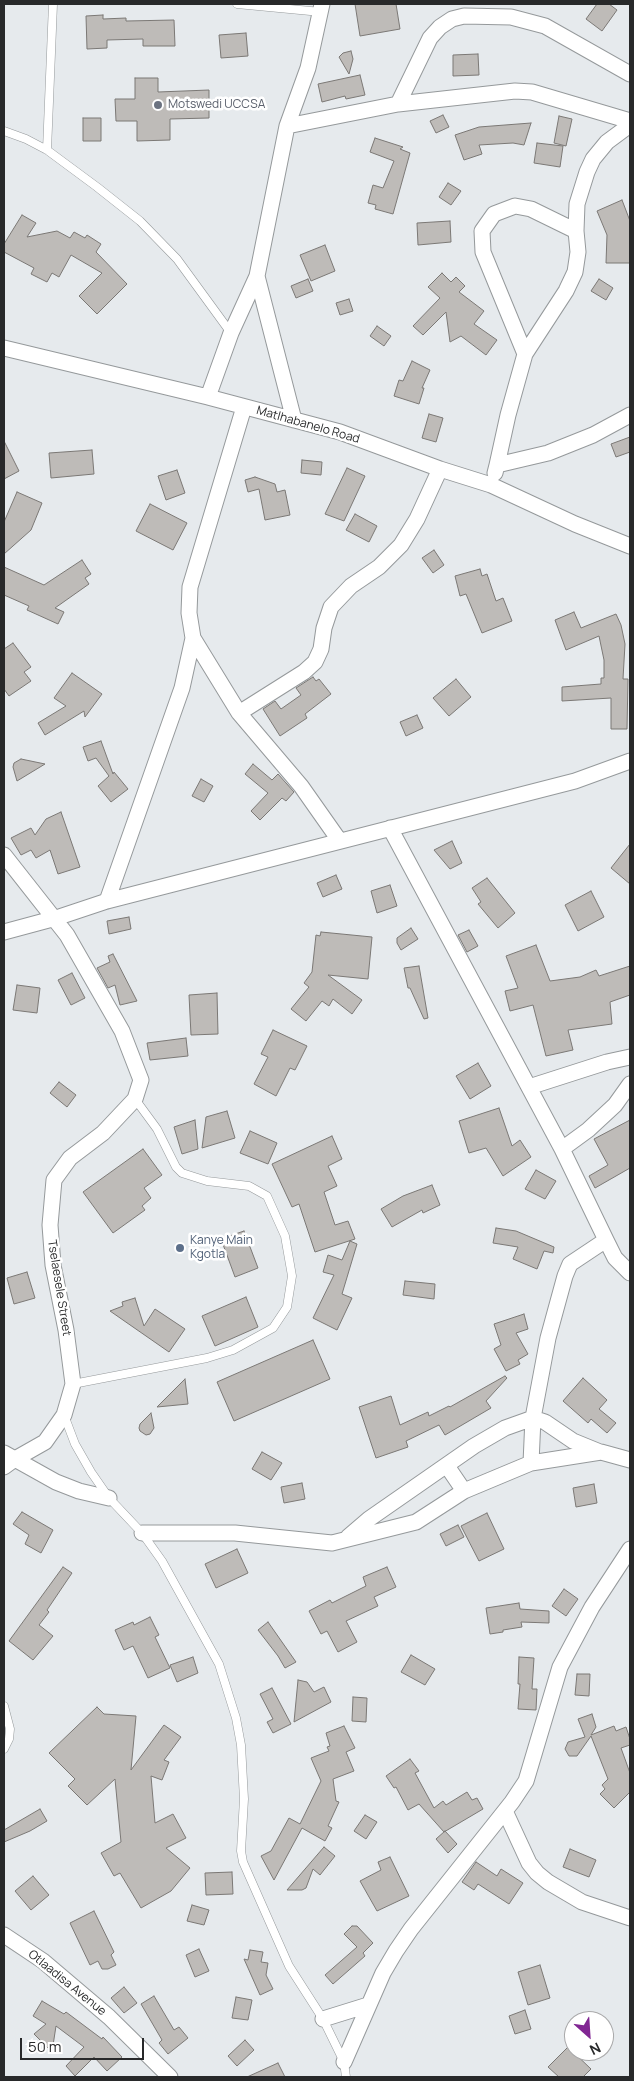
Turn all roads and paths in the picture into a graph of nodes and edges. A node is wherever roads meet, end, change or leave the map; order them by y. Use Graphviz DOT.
graph roads {
  1 [pos="53,4"];
  2 [pos="238,4"];
  3 [pos="322,8"];
  4 [pos="630,74"];
  5 [pos="398,104"];
  6 [pos="630,121"];
  7 [pos="630,125"];
  8 [pos="287,126"];
  9 [pos="4,131"];
  10 [pos="47,150"];
  11 [pos="576,231"];
  12 [pos="257,276"];
  13 [pos="231,333"];
  14 [pos="4,348"];
  15 [pos="525,354"];
  16 [pos="208,397"];
  17 [pos="244,407"];
  18 [pos="630,415"];
  19 [pos="294,420"];
  20 [pos="497,465"];
  21 [pos="440,470"];
  22 [pos="491,485"];
  23 [pos="630,546"];
  24 [pos="193,638"];
  25 [pos="239,713"];
  26 [pos="630,762"];
  27 [pos="390,828"];
  28 [pos="339,840"];
  29 [pos="4,854"];
  30 [pos="107,900"];
  31 [pos="56,918"];
  32 [pos="4,932"];
  33 [pos="630,1057"];
  34 [pos="630,1084"];
  35 [pos="529,1087"];
  36 [pos="135,1099"];
  37 [pos="562,1149"];
  38 [pos="606,1240"];
  39 [pos="630,1274"];
  40 [pos="73,1384"];
  41 [pos="64,1415"];
  42 [pos="533,1418"];
  43 [pos="601,1452"];
  44 [pos="8,1460"];
  45 [pos="630,1460"];
  46 [pos="531,1463"];
  47 [pos="447,1466"];
  48 [pos="464,1491"];
  49 [pos="109,1498"];
  50 [pos="142,1534"];
  51 [pos="344,1540"];
  52 [pos="630,1549"];
  53 [pos="4,1706"];
  54 [pos="4,1749"];
  55 [pos="505,1812"];
  56 [pos="630,1918"];
  57 [pos="4,1935"];
  58 [pos="368,2005"];
  59 [pos="323,2019"];
  60 [pos="345,2070"];
  61 [pos="170,2077"];
  1 -- 10 [label="lane"];
  2 -- 3 [label="lane"];
  3 -- 8 [label="street"];
  4 -- 5 [label="street"];
  5 -- 6 [label="street"];
  5 -- 8 [label="street"];
  7 -- 11 [label="street"];
  8 -- 12 [label="street"];
  9 -- 10 [label="lane"];
  10 -- 13 [label="lane"];
  11 -- 15 [label="street"];
  11 -- 15 [label="street"];
  12 -- 13 [label="street"];
  12 -- 19 [label="street"];
  13 -- 16 [label="street"];
  14 -- 16 [label="street, Matlhabanelo Road"];
  15 -- 20 [label="street"];
  16 -- 17 [label="street, Matlhabanelo Road"];
  17 -- 19 [label="street, Matlhabanelo Road"];
  17 -- 24 [label="street"];
  18 -- 20 [label="street"];
  19 -- 21 [label="street, Matlhabanelo Road"];
  20 -- 22 [label="street"];
  21 -- 22 [label="street, Matlhabanelo Road"];
  21 -- 25 [label="street"];
  22 -- 23 [label="street, Matlhabanelo Road"];
  24 -- 25 [label="street"];
  24 -- 30 [label="street"];
  25 -- 28 [label="street"];
  26 -- 27 [label="street"];
  27 -- 28 [label="street"];
  27 -- 35 [label="street"];
  28 -- 30 [label="street"];
  29 -- 31 [label="street"];
  30 -- 31 [label="street"];
  31 -- 32 [label="street"];
  31 -- 36 [label="street"];
  33 -- 35 [label="street"];
  34 -- 37 [label="street"];
  35 -- 37 [label="street"];
  36 -- 40 [label="street, Tselaesele Street"];
  36 -- 40 [label="lane"];
  37 -- 38 [label="street"];
  38 -- 39 [label="street"];
  38 -- 42 [label="street"];
  40 -- 41 [label="street, Tselaesele Street"];
  41 -- 44 [label="street, Tselaesele Street"];
  41 -- 49 [label="lane"];
  42 -- 43 [label="street"];
  42 -- 46 [label="street"];
  42 -- 47 [label="street"];
  43 -- 45 [label="street"];
  43 -- 46 [label="street"];
  44 -- 49 [label="street"];
  46 -- 48 [label="street"];
  47 -- 48 [label="street"];
  47 -- 51 [label="street"];
  48 -- 51 [label="street"];
  49 -- 50 [label="lane"];
  50 -- 51 [label="street"];
  50 -- 59 [label="lane"];
  52 -- 55 [label="street"];
  53 -- 54 [label="lane"];
  55 -- 56 [label="street"];
  55 -- 58 [label="street"];
  57 -- 61 [label="street, Otlaadisa Avenue"];
  58 -- 59 [label="street"];
  58 -- 60 [label="street"];
  59 -- 60 [label="lane"];
}
